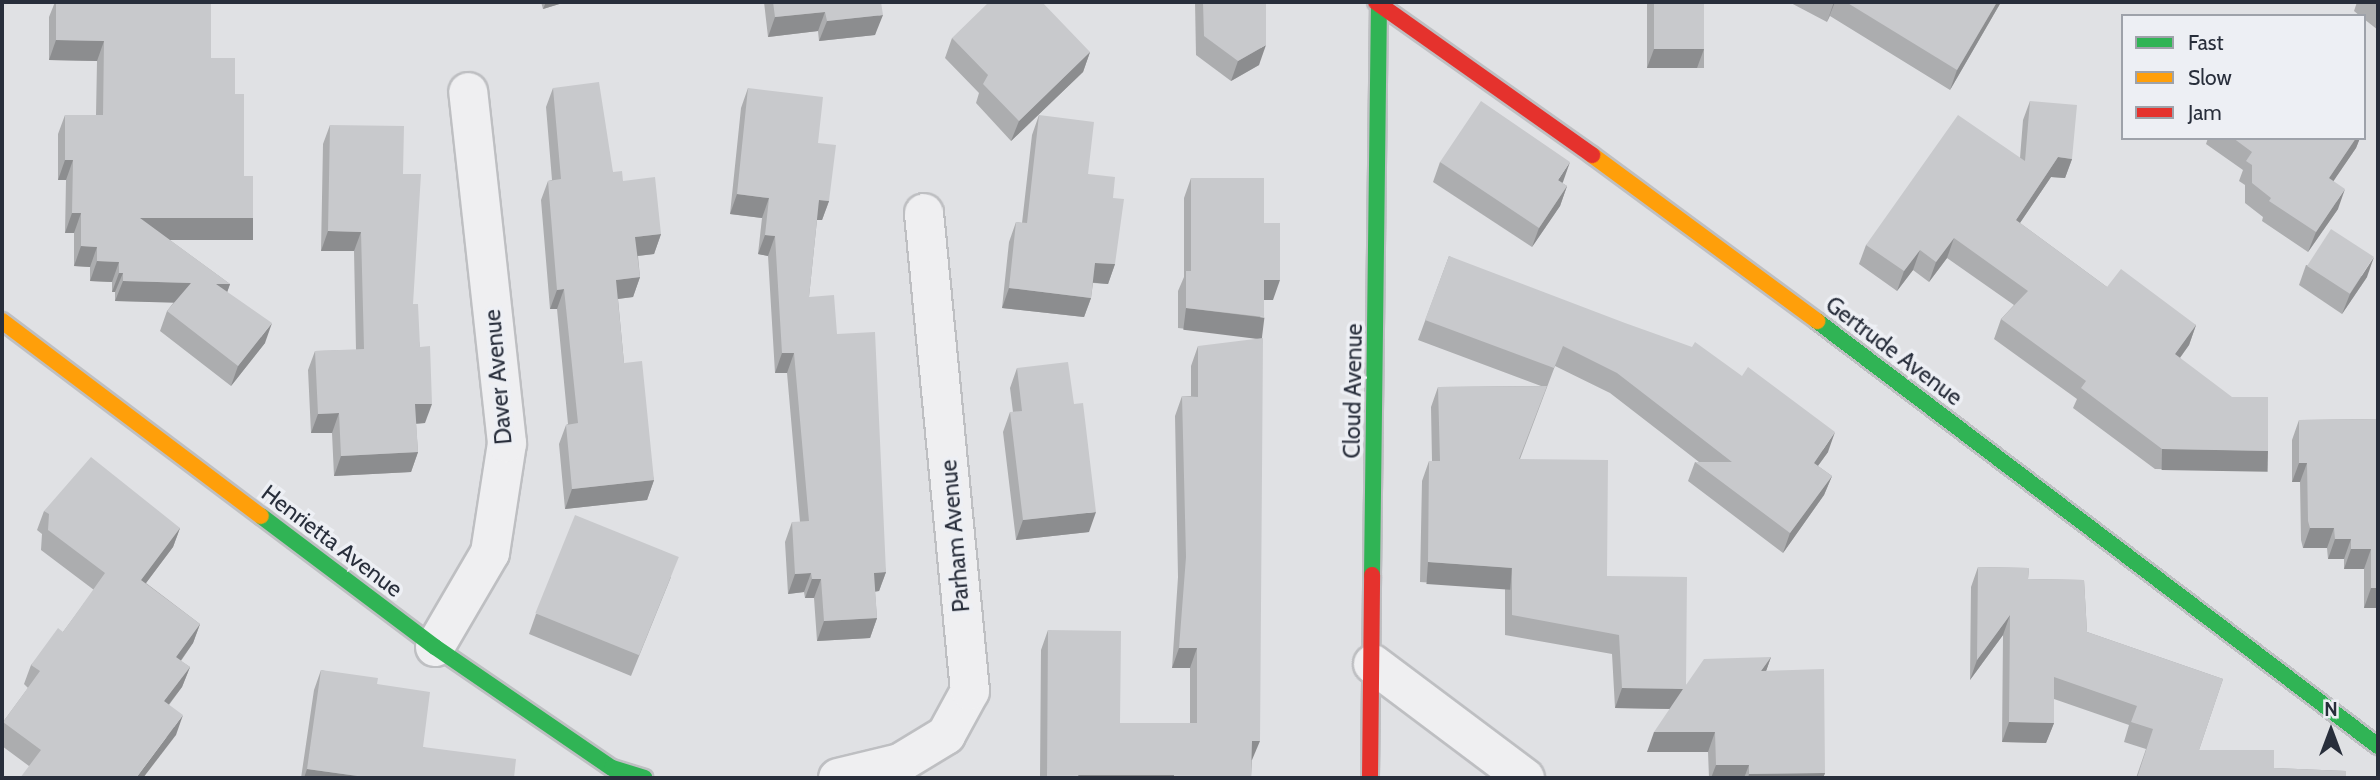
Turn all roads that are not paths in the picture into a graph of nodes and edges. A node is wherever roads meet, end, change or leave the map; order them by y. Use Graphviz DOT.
graph roads {
  1 [pos="1378,3"];
  2 [pos="468,92"];
  3 [pos="924,213"];
  4 [pos="2,321"];
  5 [pos="435,647"];
  6 [pos="1373,664"];
  7 [pos="2378,746"];
  8 [pos="645,778"];
  9 [pos="838,778"];
  10 [pos="1370,778"];
  11 [pos="1525,778"];
  1 -- 6 [label="street, Cloud Avenue"];
  1 -- 7 [label="street, Gertrude Avenue"];
  2 -- 5 [label="street, Daver Avenue"];
  3 -- 9 [label="street, Parham Avenue"];
  4 -- 5 [label="street, Henrietta Avenue"];
  5 -- 8 [label="street, Henrietta Avenue"];
  6 -- 10 [label="street, Cloud Avenue"];
  6 -- 11 [label="street"];
}
